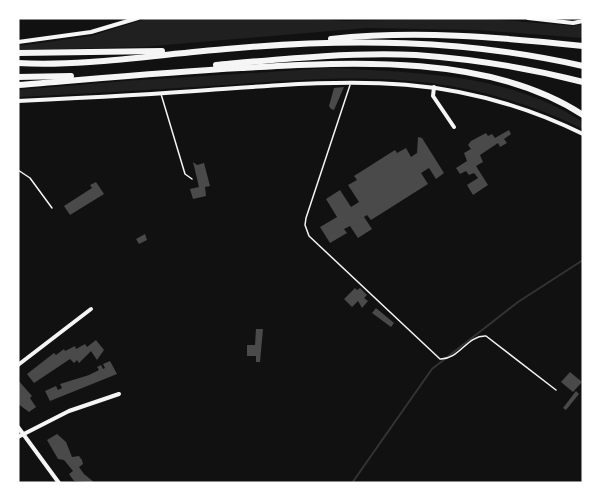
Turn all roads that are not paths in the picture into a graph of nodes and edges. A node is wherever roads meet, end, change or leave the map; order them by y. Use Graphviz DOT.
graph roads {
  1 [pos="135,18"];
  2 [pos="528,18"];
  3 [pos="583,21"];
  4 [pos="18,42"];
  5 [pos="280,44"];
  6 [pos="583,46"];
  7 [pos="226,49"];
  8 [pos="18,53"];
  9 [pos="18,63"];
  10 [pos="583,66"];
  11 [pos="124,75"];
  12 [pos="18,77"];
  13 [pos="351,81"];
  14 [pos="583,82"];
  15 [pos="18,85"];
  16 [pos="434,87"];
  17 [pos="161,93"];
  18 [pos="18,101"];
  19 [pos="583,115"];
  20 [pos="454,127"];
  21 [pos="583,134"];
  22 [pos="18,170"];
  23 [pos="192,179"];
  24 [pos="52,208"];
  25 [pos="92,309"];
  26 [pos="18,365"];
  27 [pos="556,390"];
  28 [pos="119,394"];
  29 [pos="18,427"];
  30 [pos="24,434"];
  31 [pos="18,437"];
  32 [pos="59,483"];
  1 -- 4 [label="street"];
  2 -- 3 [label="street"];
  5 -- 6 [label="highway"];
  5 -- 7 [label="highway"];
  5 -- 10 [label="highway"];
  7 -- 8 [label="highway"];
  7 -- 9 [label="highway"];
  11 -- 12 [label="highway"];
  11 -- 14 [label="highway"];
  11 -- 15 [label="highway"];
  11 -- 19 [label="highway"];
  13 -- 16 [label="street"];
  13 -- 17 [label="street"];
  13 -- 27 [label="lane"];
  16 -- 20 [label="street"];
  16 -- 21 [label="street"];
  17 -- 18 [label="street"];
  17 -- 23 [label="lane"];
  22 -- 24 [label="lane"];
  25 -- 26 [label="street"];
  28 -- 30 [label="street"];
  29 -- 30 [label="street"];
  30 -- 31 [label="street"];
  30 -- 32 [label="street"];
}
